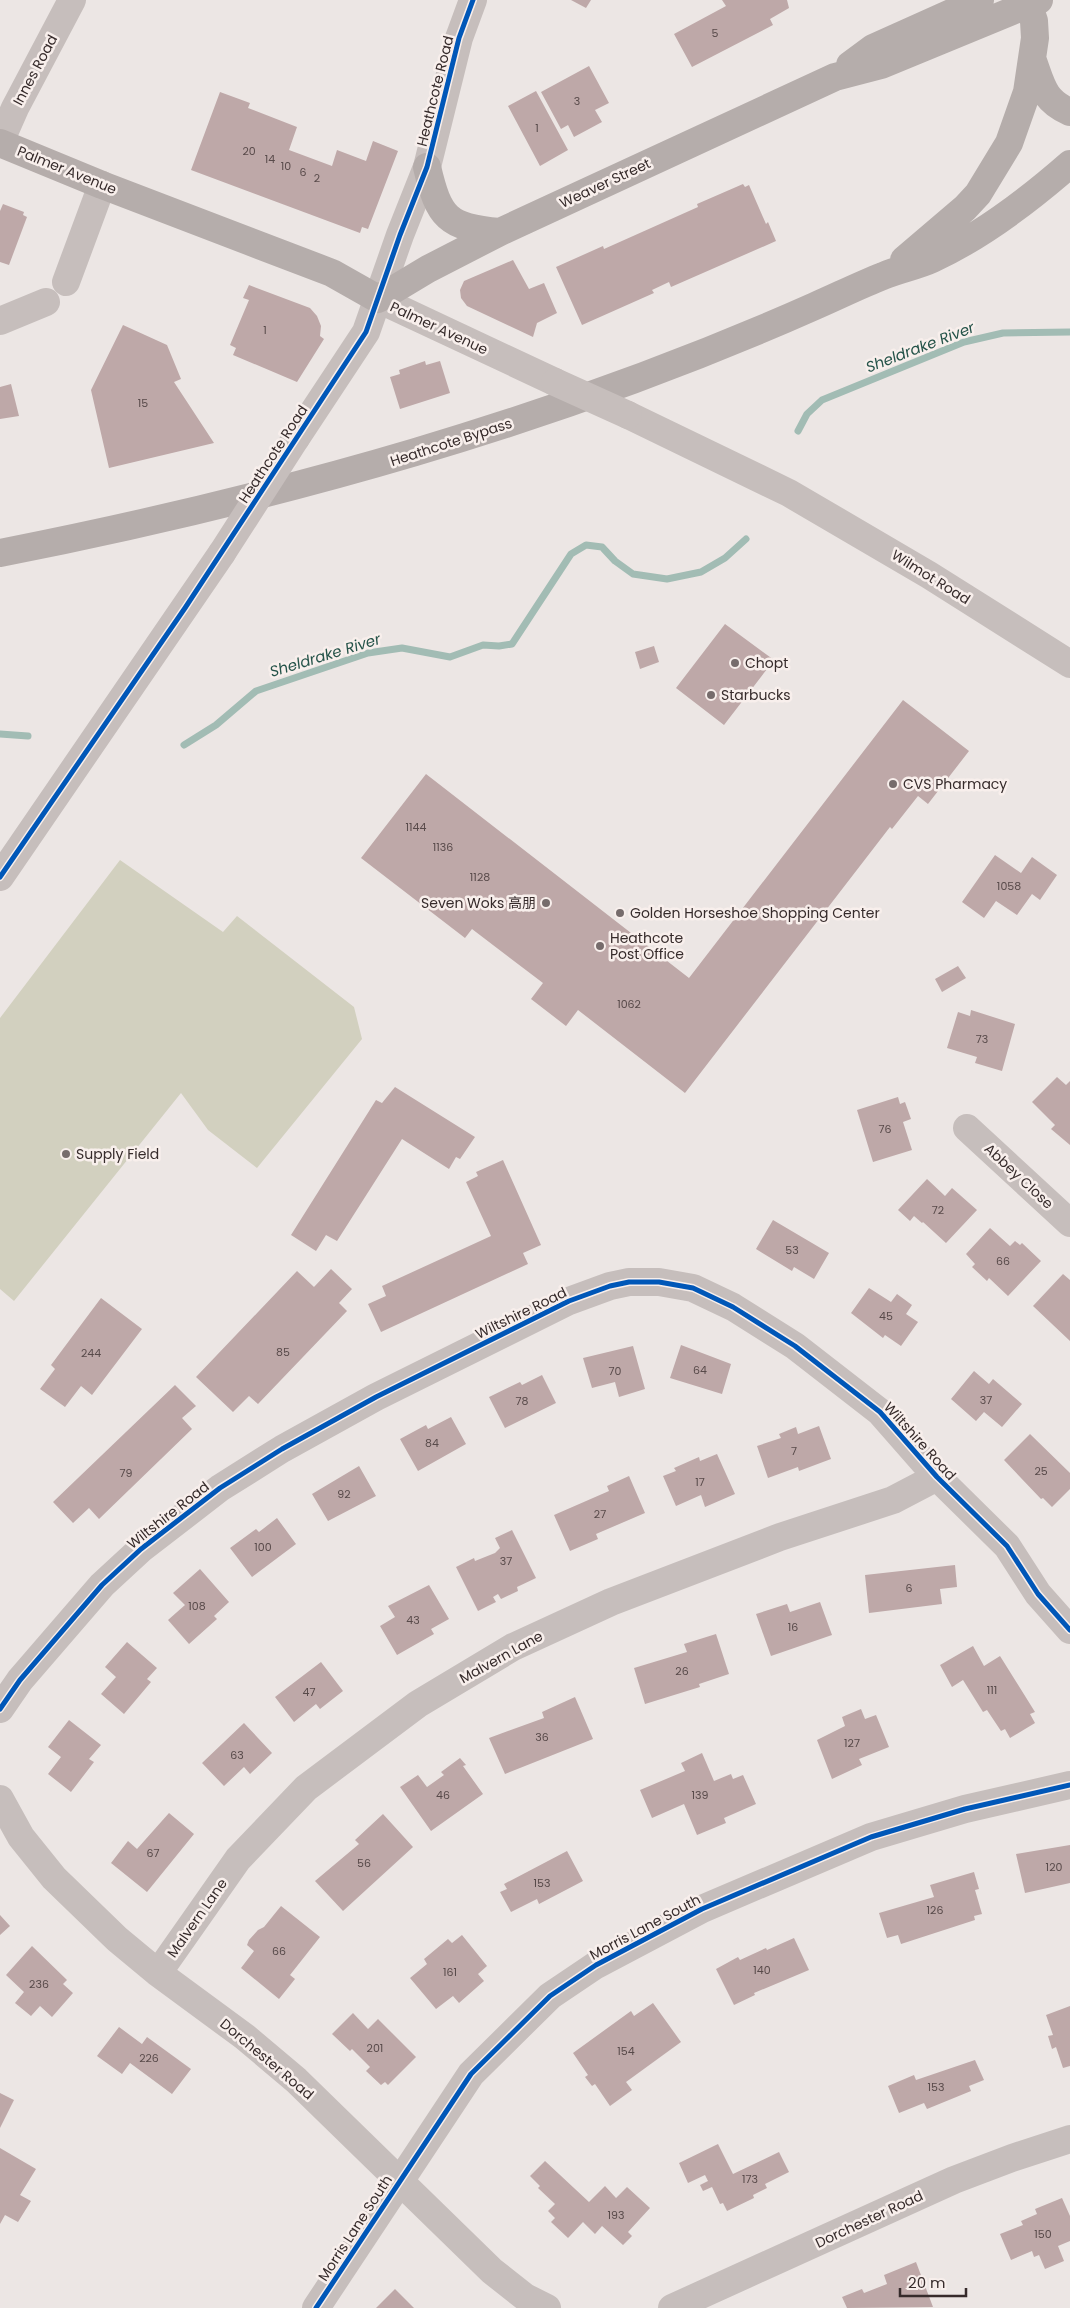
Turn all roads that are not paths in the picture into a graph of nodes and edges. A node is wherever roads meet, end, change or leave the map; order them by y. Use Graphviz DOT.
graph roads {
  1 [pos="72,0"];
  2 [pos="473,0"];
  3 [pos="980,0"];
  4 [pos="1031,2"];
  5 [pos="1032,58"];
  6 [pos="835,77"];
  7 [pos="1070,112"];
  8 [pos="0,142"];
  9 [pos="1070,164"];
  10 [pos="427,167"];
  11 [pos="102,185"];
  12 [pos="500,232"];
  13 [pos="885,275"];
  14 [pos="66,282"];
  15 [pos="378,299"];
  16 [pos="46,302"];
  17 [pos="0,321"];
  18 [pos="789,493"];
  19 [pos="0,553"];
  20 [pos="1070,664"];
  21 [pos="0,877"];
  22 [pos="967,1128"];
  23 [pos="1070,1223"];
  24 [pos="937,1478"];
  25 [pos="1028,1576"];
  26 [pos="1070,1609"];
  27 [pos="1070,1630"];
  28 [pos="0,1710"];
  29 [pos="1070,1785"];
  30 [pos="0,1799"];
  31 [pos="158,1974"];
  32 [pos="1070,2139"];
  33 [pos="399,2181"];
  34 [pos="316,2308"];
  35 [pos="547,2308"];
  36 [pos="672,2308"];
  1 -- 8 [label="street, Innes Road"];
  2 -- 10 [label="street, Heathcote Road"];
  3 -- 6 [label="main road, Weaver Street"];
  4 -- 5 [label="main road, Heathcote Bypass"];
  4 -- 6 [label="main road, Weaver Street"];
  5 -- 7 [label="main road"];
  5 -- 13 [label="main road, Heathcote Bypass"];
  6 -- 12 [label="main road, Weaver Street"];
  8 -- 11 [label="main road, Palmer Avenue"];
  9 -- 13 [label="main road, Heathcote Bypass"];
  10 -- 12 [label="main road"];
  10 -- 15 [label="street, Heathcote Road"];
  11 -- 14 [label="street"];
  11 -- 15 [label="main road, Palmer Avenue"];
  12 -- 15 [label="main road, Weaver Street"];
  13 -- 19 [label="main road, Heathcote Bypass"];
  15 -- 18 [label="street, Palmer Avenue, bridge"];
  15 -- 21 [label="street, Heathcote Road, bridge"];
  16 -- 17 [label="street"];
  18 -- 20 [label="street, Wilmot Road"];
  22 -- 23 [label="street, Abbey Close"];
  24 -- 25 [label="street, Wiltshire Road"];
  24 -- 28 [label="street, Wiltshire Road"];
  24 -- 31 [label="street, Malvern Lane"];
  25 -- 26 [label="street, Wiltshire Road"];
  25 -- 27 [label="street, Wiltshire Road"];
  29 -- 33 [label="street, Morris Lane South"];
  30 -- 31 [label="street, Dorchester Road"];
  31 -- 33 [label="street, Dorchester Road"];
  32 -- 36 [label="street, Dorchester Road"];
  33 -- 34 [label="street, Morris Lane South"];
  33 -- 35 [label="street, Dorchester Road"];
}
